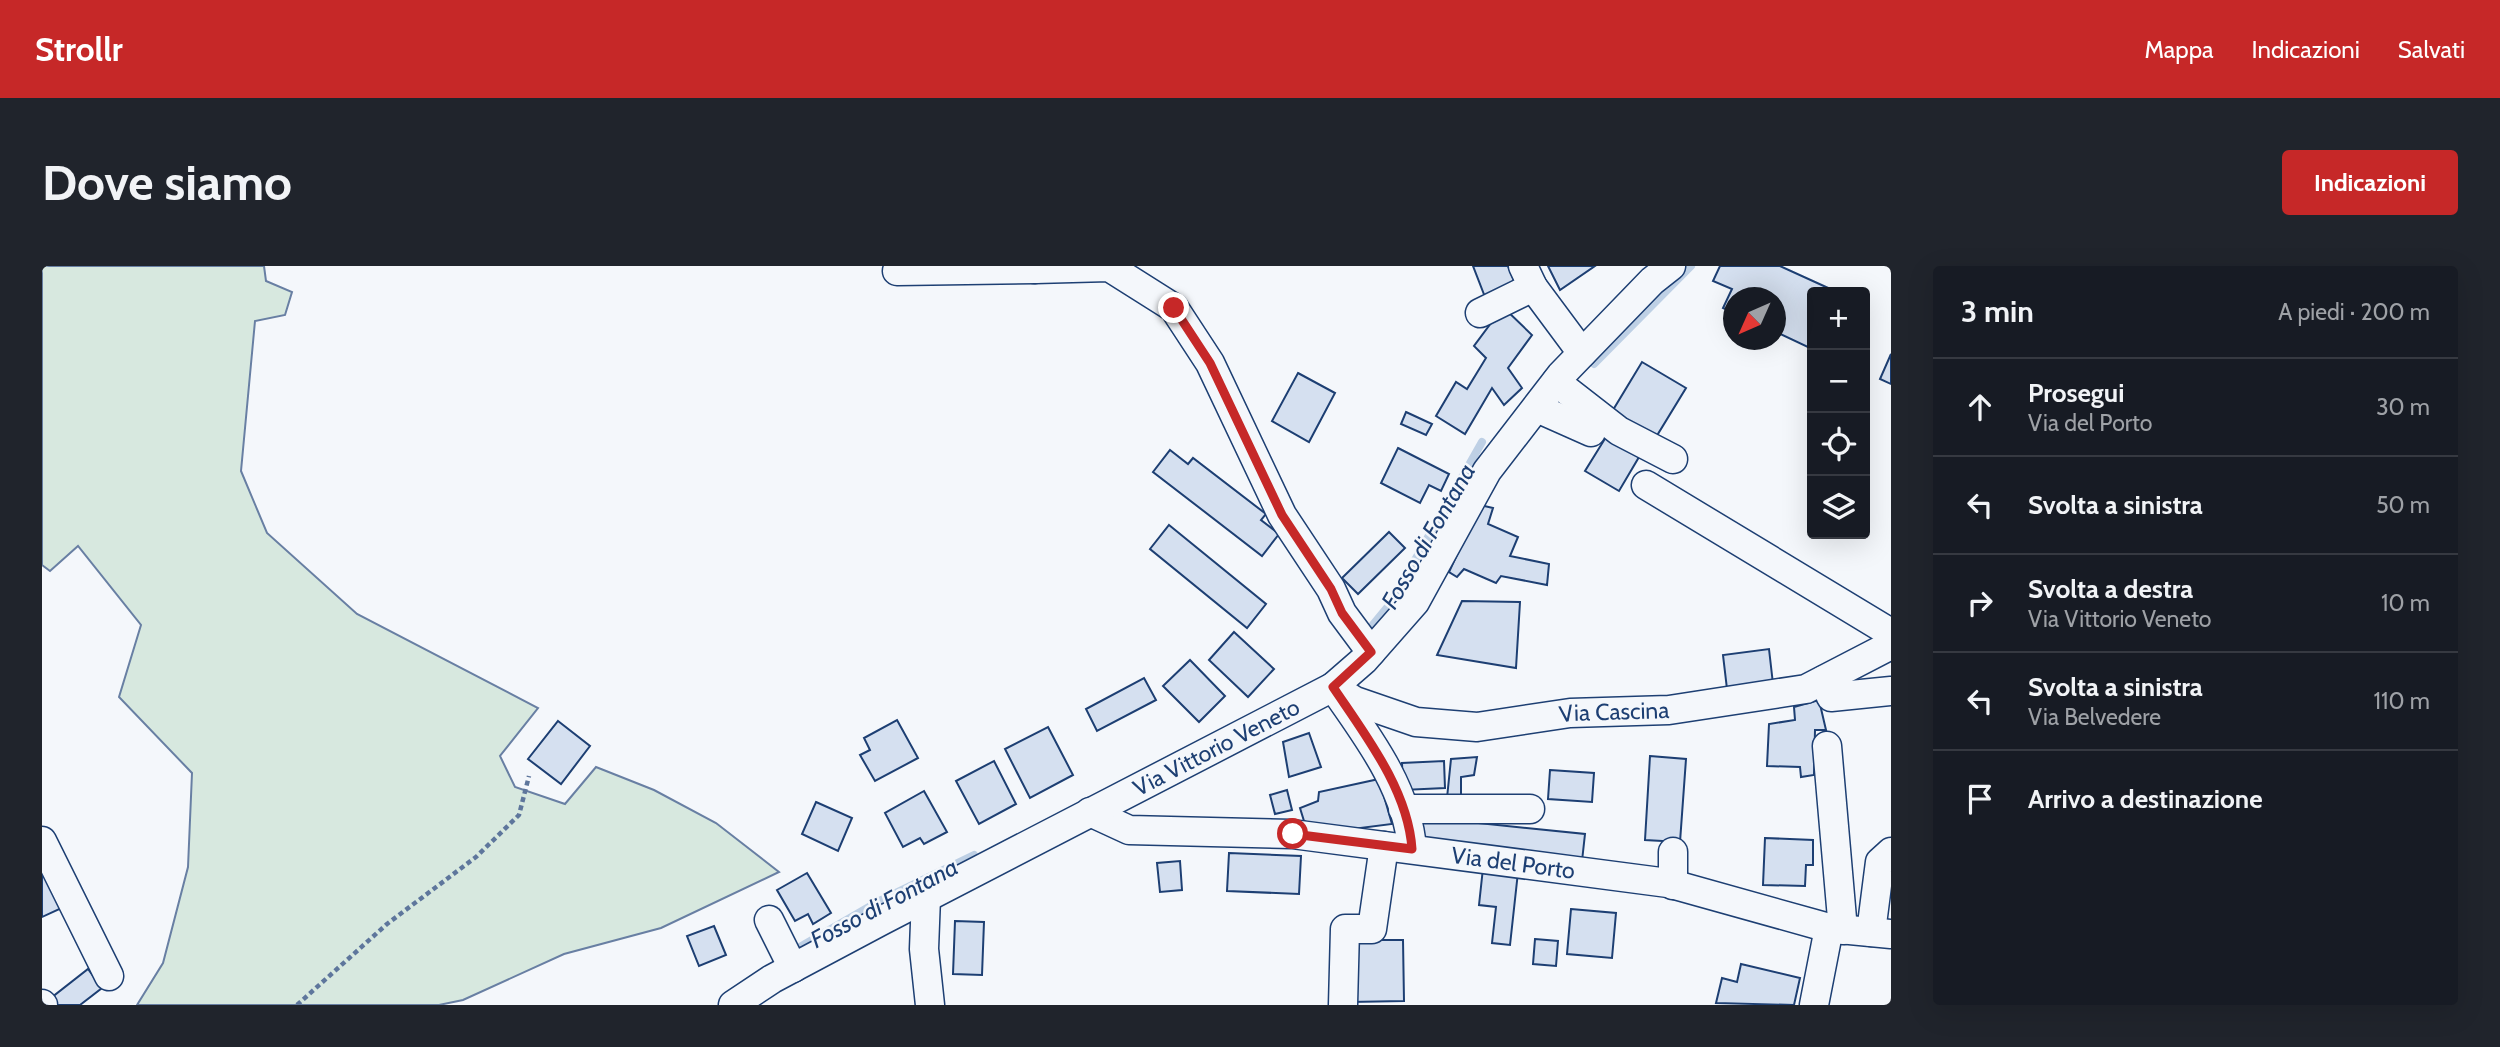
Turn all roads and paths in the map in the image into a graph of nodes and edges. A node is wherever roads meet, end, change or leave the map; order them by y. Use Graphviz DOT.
graph roads {
  1 [pos="1671,266"];
  2 [pos="1035,268"];
  3 [pos="897,271"];
  4 [pos="1526,272"];
  5 [pos="1480,313"];
  6 [pos="1582,353"];
  7 [pos="1556,382"];
  8 [pos="1537,408"];
  9 [pos="1591,432"];
  10 [pos="1673,459"];
  11 [pos="1646,485"];
  12 [pos="1890,644"];
  13 [pos="1371,652"];
  14 [pos="1824,680"];
  15 [pos="1333,687"];
  16 [pos="1891,691"];
  17 [pos="1827,746"];
  18 [pos="529,776"];
  19 [pos="1403,808"];
  20 [pos="1530,809"];
  21 [pos="1090,812"];
  22 [pos="42,841"];
  23 [pos="1384,846"];
  24 [pos="1412,849"];
  25 [pos="1673,852"];
  26 [pos="1891,852"];
  27 [pos="1673,885"];
  28 [pos="926,897"];
  29 [pos="1836,929"];
  30 [pos="1881,933"];
  31 [pos="108,976"];
  32 [pos="297,1005"];
  33 [pos="733,1005"];
  34 [pos="930,1005"];
  35 [pos="1343,1005"];
  36 [pos="1814,1005"];
  1 -- 6 [label="street, Via Vittorio Veneto"];
  2 -- 3 [label="street"];
  2 -- 13 [label="street"];
  4 -- 5 [label="street"];
  4 -- 6 [label="street"];
  6 -- 7 [label="street, Via Vittorio Veneto"];
  7 -- 8 [label="street, Via Vittorio Veneto"];
  7 -- 10 [label="street"];
  8 -- 9 [label="street"];
  8 -- 13 [label="street, Via Vittorio Veneto"];
  11 -- 12 [label="street"];
  12 -- 14 [label="street, Via Cascina"];
  13 -- 15 [label="street, Via Vittorio Veneto"];
  14 -- 15 [label="street, Via Cascina"];
  14 -- 16 [label="street"];
  15 -- 19 [label="street"];
  15 -- 21 [label="street, Via Vittorio Veneto"];
  17 -- 29 [label="street"];
  18 -- 32 [label="path"];
  19 -- 20 [label="street"];
  19 -- 24 [label="street"];
  21 -- 23 [label="street, Via del Porto"];
  21 -- 28 [label="street, Via Vittorio Veneto"];
  22 -- 31 [label="street"];
  23 -- 24 [label="street, Via del Porto"];
  23 -- 35 [label="street"];
  24 -- 27 [label="street, Via del Porto"];
  25 -- 27 [label="street"];
  26 -- 30 [label="street"];
  27 -- 29 [label="street, Via del Porto"];
  28 -- 33 [label="street, Via Vittorio Veneto"];
  28 -- 34 [label="street"];
  29 -- 30 [label="street, Via del Porto"];
  29 -- 36 [label="street"];
}
